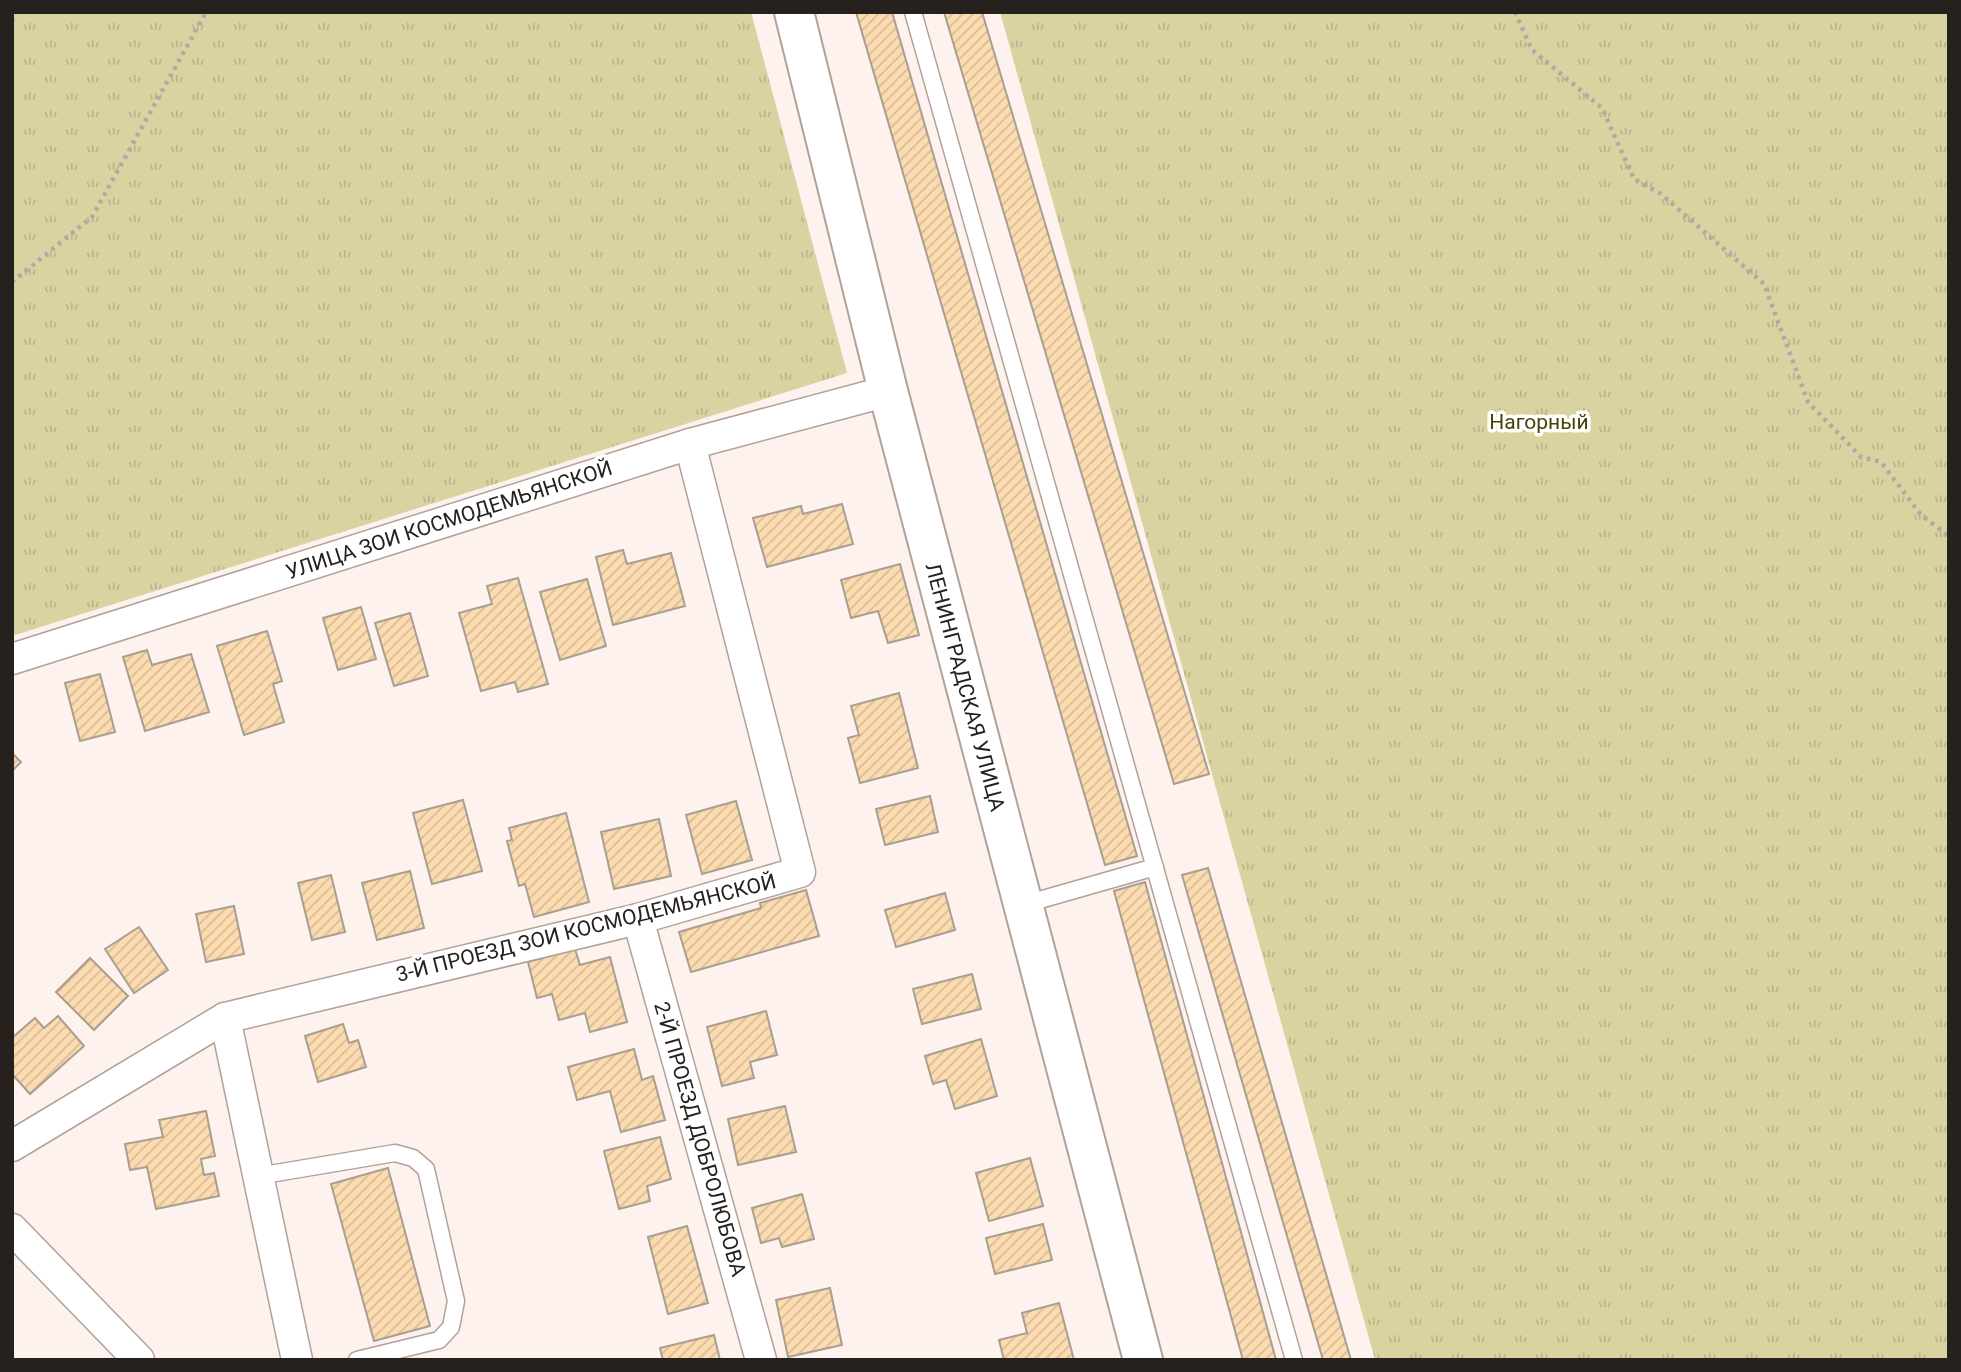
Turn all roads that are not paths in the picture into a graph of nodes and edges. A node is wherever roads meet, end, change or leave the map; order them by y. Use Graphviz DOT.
graph roads {
  1 [pos="794,12"];
  2 [pos="913,12"];
  3 [pos="888,391"];
  4 [pos="690,444"];
  5 [pos="12,659"];
  6 [pos="1155,867"];
  7 [pos="1022,905"];
  8 [pos="638,919"];
  9 [pos="225,1018"];
  10 [pos="12,1146"];
  11 [pos="258,1175"];
  12 [pos="12,1229"];
  13 [pos="139,1360"];
  14 [pos="297,1360"];
  15 [pos="357,1360"];
  16 [pos="761,1360"];
  17 [pos="1143,1360"];
  18 [pos="1294,1360"];
  1 -- 3 [label="street, ЛЕНИНГРАДСКАЯ УЛИЦА"];
  2 -- 6 [label="lane"];
  3 -- 4 [label="street, УЛИЦА ЗОИ КОСМОДЕМЬЯНСКОЙ"];
  3 -- 7 [label="street, ЛЕНИНГРАДСКАЯ УЛИЦА"];
  4 -- 5 [label="street, УЛИЦА ЗОИ КОСМОДЕМЬЯНСКОЙ"];
  4 -- 8 [label="street, 3-Й ПРОЕЗД ЗОИ КОСМОДЕМЬЯНСКОЙ"];
  6 -- 7 [label="lane"];
  6 -- 18 [label="lane"];
  7 -- 17 [label="street, ЛЕНИНГРАДСКАЯ УЛИЦА"];
  8 -- 9 [label="street, 3-Й ПРОЕЗД ЗОИ КОСМОДЕМЬЯНСКОЙ"];
  8 -- 16 [label="street, 2-Й ПРОЕЗД ДОБРОЛЮБОВА"];
  9 -- 10 [label="street, 3-Й ПРОЕЗД ЗОИ КОСМОДЕМЬЯНСКОЙ"];
  9 -- 11 [label="street"];
  11 -- 14 [label="street"];
  11 -- 15 [label="lane"];
  12 -- 13 [label="street"];
}
